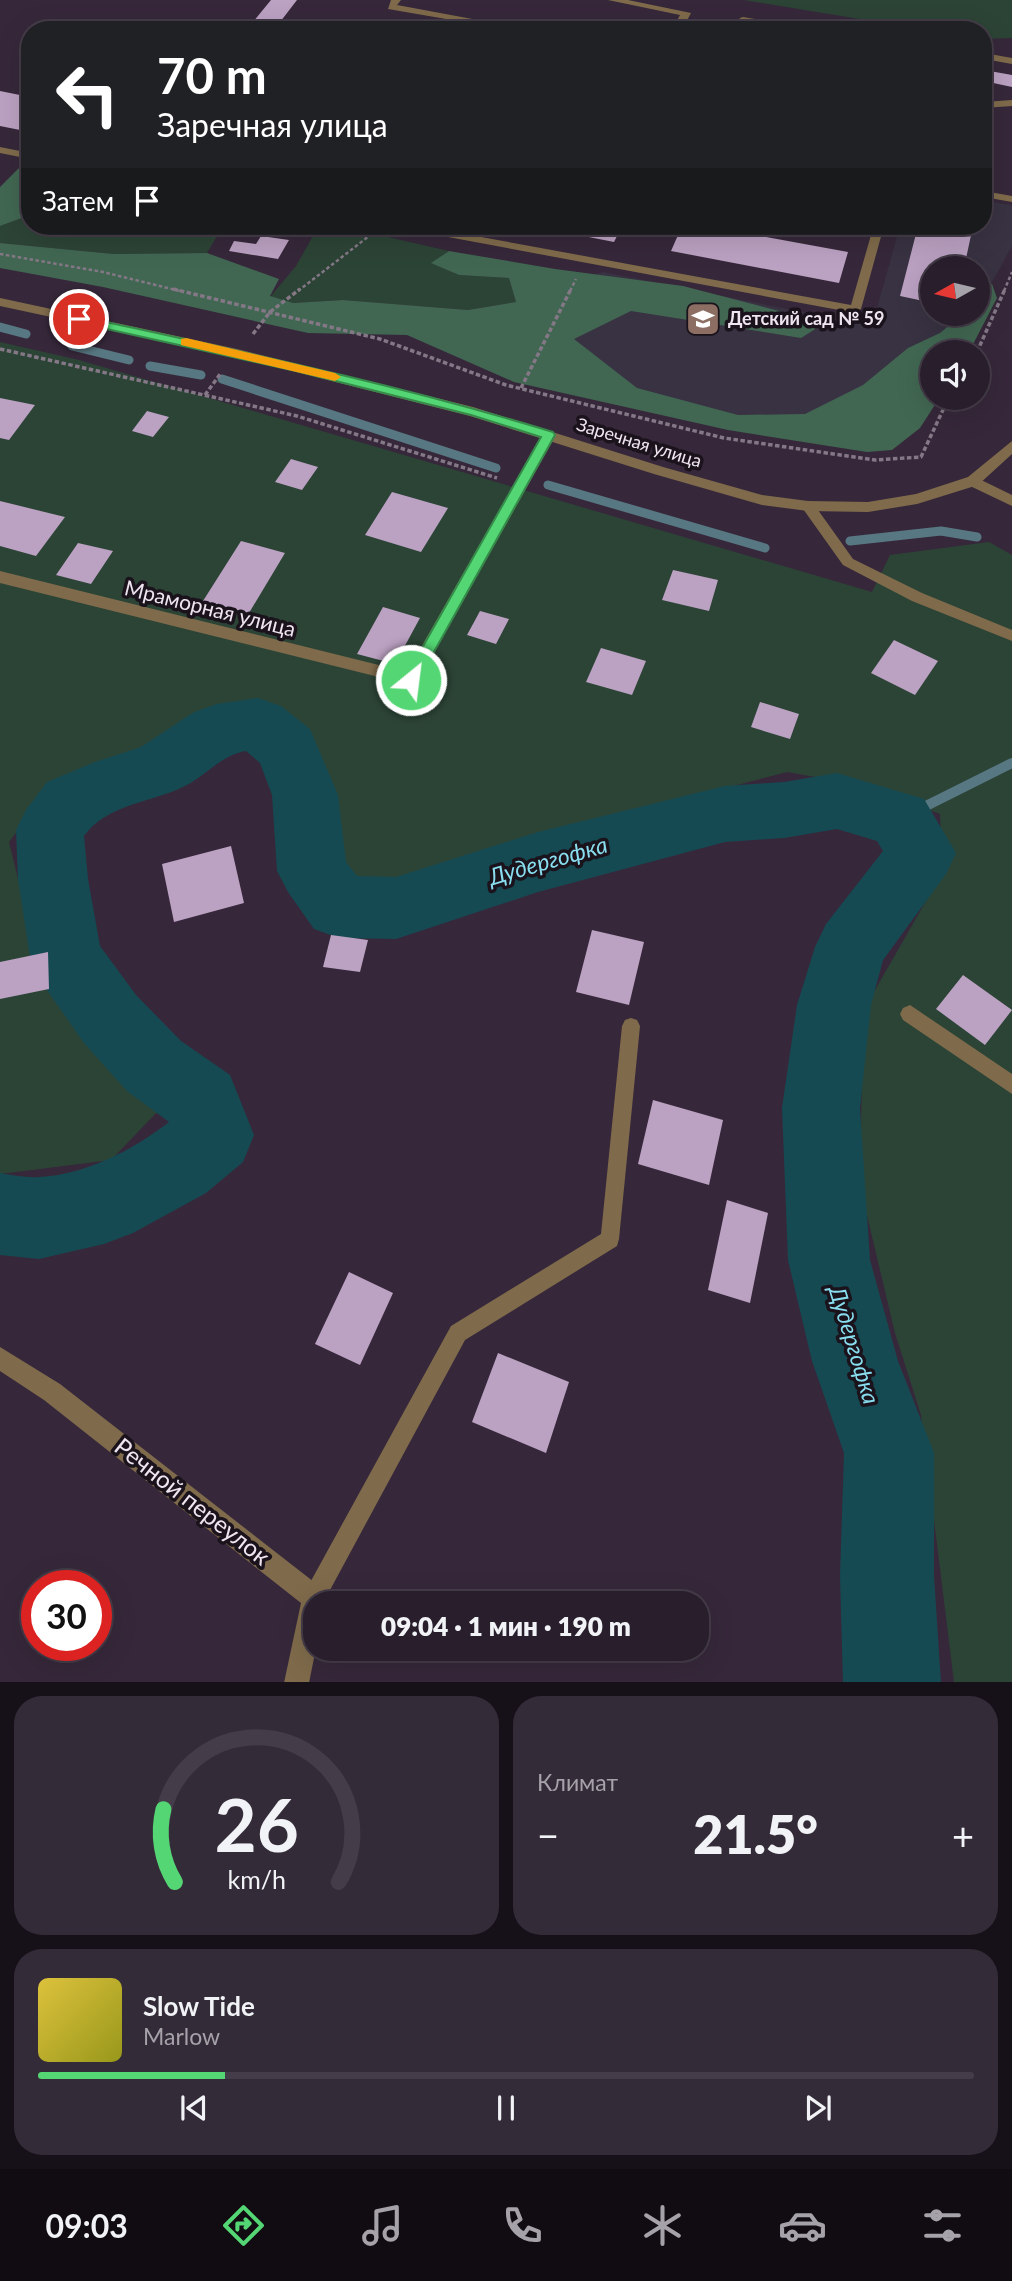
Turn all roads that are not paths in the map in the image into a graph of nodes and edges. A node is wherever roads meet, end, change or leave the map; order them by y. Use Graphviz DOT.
graph roads {
  1 [pos="396,0"];
  2 [pos="612,0"];
  3 [pos="474,21"];
  4 [pos="682,21"];
  5 [pos="992,57"];
  6 [pos="1012,61"];
  7 [pos="1012,103"];
  8 [pos="992,104"];
  9 [pos="0,150"];
  10 [pos="21,152"];
  11 [pos="992,195"];
  12 [pos="1012,199"];
  13 [pos="459,235"];
  14 [pos="876,235"];
  15 [pos="0,302"];
  16 [pos="549,435"];
  17 [pos="1012,446"];
  18 [pos="973,481"];
  19 [pos="1012,501"];
  20 [pos="808,506"];
  21 [pos="0,577"];
  22 [pos="1012,636"];
  23 [pos="910,1014"];
  24 [pos="631,1026"];
  25 [pos="1012,1085"];
  26 [pos="0,1357"];
  27 [pos="305,1591"];
  28 [pos="318,1591"];
  29 [pos="303,1649"];
  30 [pos="296,1682"];
  1 -- 3 [label="lane"];
  2 -- 4 [label="lane"];
  5 -- 6 [label="lane"];
  7 -- 8 [label="lane"];
  9 -- 10 [label="lane"];
  11 -- 12 [label="lane"];
  13 -- 14 [label="lane"];
  15 -- 16 [label="street, Заречная улица"];
  16 -- 20 [label="street, Заречная улица"];
  16 -- 21 [label="street, Мраморная улица"];
  17 -- 18 [label="street, Заречная улица"];
  18 -- 19 [label="street"];
  18 -- 20 [label="street, Заречная улица"];
  20 -- 22 [label="lane"];
  23 -- 25 [label="street"];
  24 -- 28 [label="lane"];
  26 -- 27 [label="street, Речной переулок"];
  29 -- 30 [label="street"];
}
